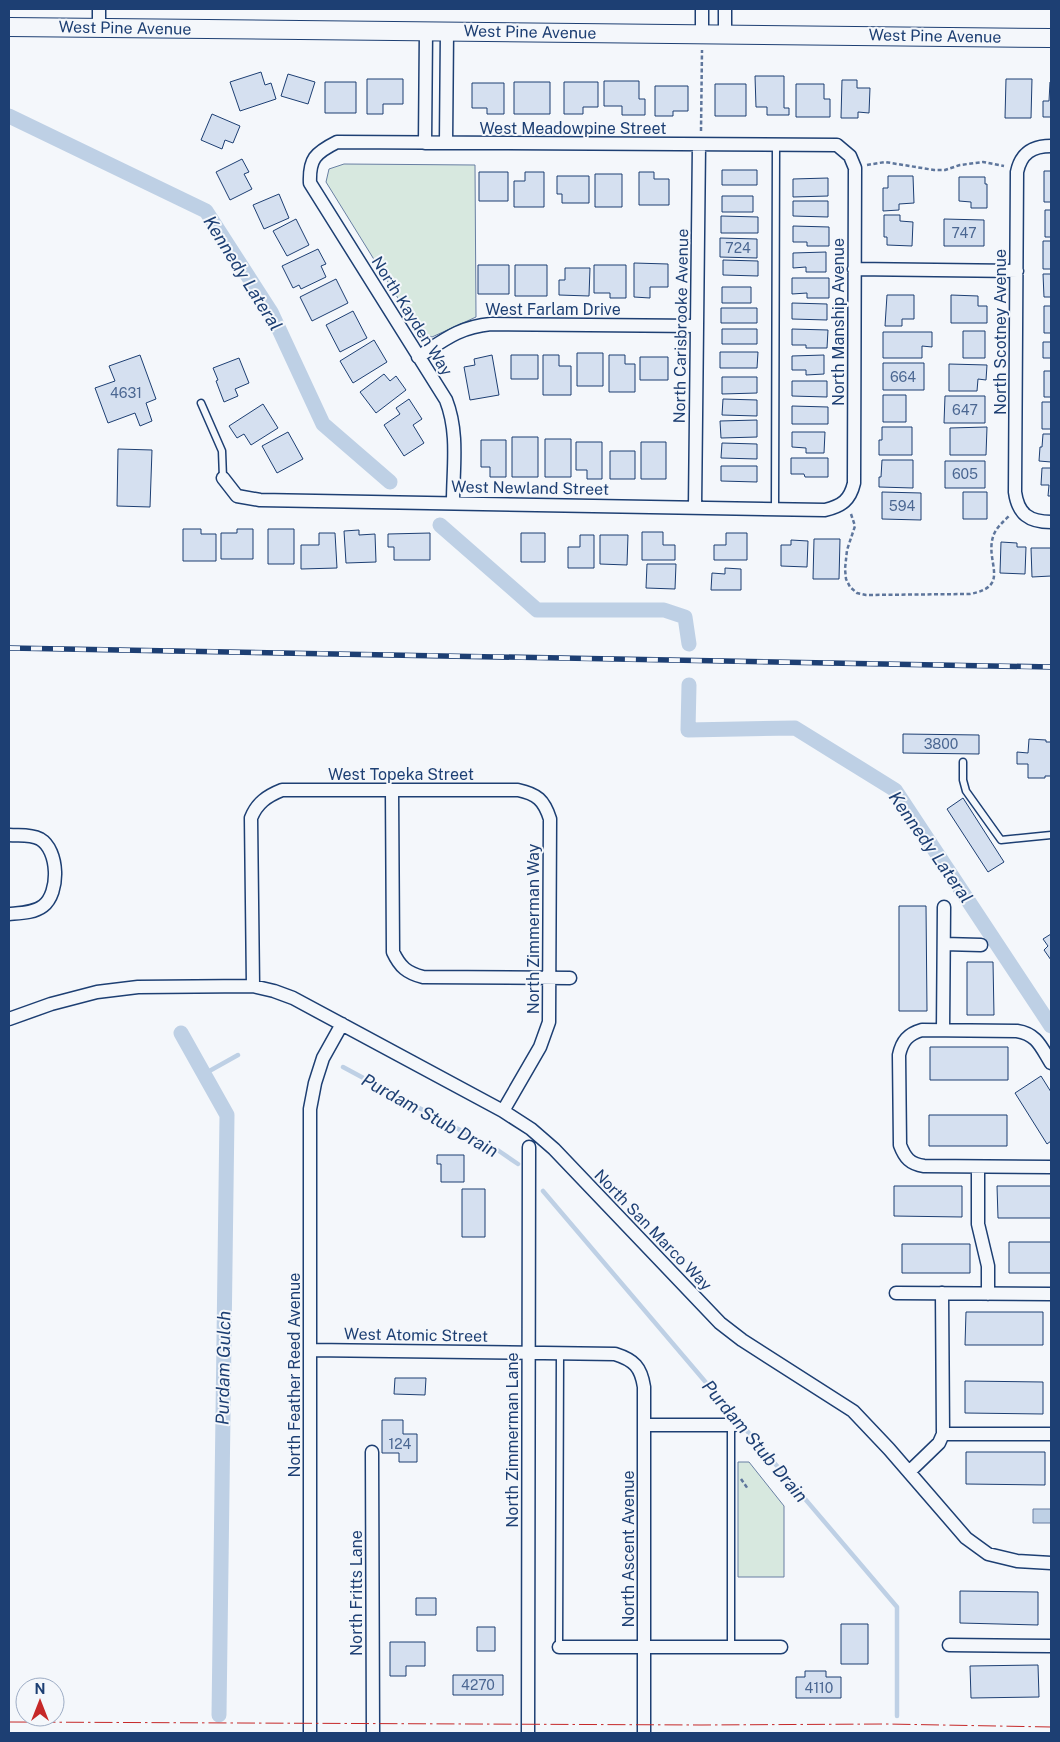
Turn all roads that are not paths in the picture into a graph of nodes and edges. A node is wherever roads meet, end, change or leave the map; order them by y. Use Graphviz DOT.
graph roads {
  1 [pos="99,9"];
  2 [pos="702,9"];
  3 [pos="725,9"];
  4 [pos="9,27"];
  5 [pos="99,28"];
  6 [pos="426,31"];
  7 [pos="447,31"];
  8 [pos="725,34"];
  9 [pos="1051,38"];
  10 [pos="702,40"];
  11 [pos="425,143"];
  12 [pos="446,143"];
  13 [pos="699,145"];
  14 [pos="776,145"];
  15 [pos="837,145"];
  16 [pos="1051,146"];
  17 [pos="314,158"];
  18 [pos="854,269"];
  19 [pos="1016,270"];
  20 [pos="697,326"];
  21 [pos="418,357"];
  22 [pos="200,403"];
  23 [pos="223,478"];
  24 [pos="454,502"];
  25 [pos="695,507"];
  26 [pos="848,508"];
  27 [pos="775,509"];
  28 [pos="1051,522"];
  29 [pos="963,762"];
  30 [pos="392,790"];
  31 [pos="540,798"];
  32 [pos="9,836"];
  33 [pos="1051,836"];
  34 [pos="944,907"];
  35 [pos="9,914"];
  36 [pos="944,944"];
  37 [pos="981,945"];
  38 [pos="549,978"];
  39 [pos="570,978"];
  40 [pos="253,986"];
  41 [pos="9,1019"];
  42 [pos="342,1024"];
  43 [pos="943,1030"];
  44 [pos="1051,1062"];
  45 [pos="503,1111"];
  46 [pos="529,1147"];
  47 [pos="978,1166"];
  48 [pos="1051,1167"];
  49 [pos="896,1293"];
  50 [pos="942,1293"];
  51 [pos="988,1294"];
  52 [pos="1051,1294"];
  53 [pos="311,1350"];
  54 [pos="529,1353"];
  55 [pos="560,1354"];
  56 [pos="637,1366"];
  57 [pos="644,1425"];
  58 [pos="733,1425"];
  59 [pos="943,1434"];
  60 [pos="1051,1434"];
  61 [pos="372,1452"];
  62 [pos="909,1472"];
  63 [pos="1051,1563"];
  64 [pos="949,1645"];
  65 [pos="1051,1646"];
  66 [pos="559,1647"];
  67 [pos="644,1647"];
  68 [pos="731,1647"];
  69 [pos="781,1647"];
  70 [pos="310,1733"];
  71 [pos="373,1733"];
  72 [pos="528,1733"];
  73 [pos="644,1733"];
  1 -- 5 [label="street"];
  2 -- 10 [label="street"];
  3 -- 8 [label="street"];
  4 -- 5 [label="street, West Pine Avenue"];
  5 -- 6 [label="street, West Pine Avenue"];
  6 -- 7 [label="street, West Pine Avenue"];
  6 -- 11 [label="street"];
  7 -- 10 [label="street, West Pine Avenue"];
  7 -- 12 [label="street"];
  8 -- 9 [label="street, West Pine Avenue"];
  8 -- 10 [label="street, West Pine Avenue"];
  11 -- 12 [label="street, West Meadowpine Street"];
  11 -- 17 [label="street, West Meadowpine Street"];
  12 -- 13 [label="street, West Meadowpine Street"];
  13 -- 14 [label="street, West Meadowpine Street"];
  13 -- 20 [label="street, North Carisbrooke Avenue"];
  14 -- 15 [label="street, West Meadowpine Street"];
  14 -- 27 [label="lane"];
  15 -- 18 [label="street, North Manship Avenue"];
  16 -- 19 [label="street, North Scotney Avenue"];
  17 -- 21 [label="street, North Kayden Way"];
  18 -- 19 [label="street"];
  18 -- 26 [label="street, North Manship Avenue"];
  19 -- 28 [label="street, North Scotney Avenue"];
  20 -- 21 [label="street, West Farlam Drive"];
  20 -- 25 [label="street, North Carisbrooke Avenue"];
  21 -- 24 [label="street, North Kayden Way"];
  22 -- 23 [label="lane"];
  23 -- 24 [label="street, West Newland Street"];
  24 -- 25 [label="street, West Newland Street"];
  25 -- 27 [label="street, West Newland Street"];
  26 -- 27 [label="street, West Newland Street"];
  29 -- 33 [label="lane"];
  30 -- 31 [label="street, West Topeka Street"];
  30 -- 38 [label="street"];
  30 -- 40 [label="street, West Topeka Street"];
  31 -- 38 [label="street, North Zimmerman Way"];
  32 -- 35 [label="street"];
  34 -- 36 [label="street"];
  36 -- 37 [label="street"];
  36 -- 43 [label="street"];
  38 -- 39 [label="street"];
  38 -- 45 [label="street, North Zimmerman Way"];
  40 -- 41 [label="street, North San Marco Way"];
  40 -- 42 [label="street, North San Marco Way"];
  42 -- 45 [label="street, North San Marco Way"];
  42 -- 53 [label="street, North Feather Reed Avenue"];
  43 -- 44 [label="street"];
  43 -- 47 [label="street"];
  45 -- 62 [label="street, North San Marco Way"];
  46 -- 54 [label="street, North Zimmerman Lane"];
  47 -- 48 [label="street"];
  47 -- 51 [label="street"];
  49 -- 50 [label="street"];
  50 -- 51 [label="street"];
  50 -- 59 [label="street"];
  51 -- 52 [label="street"];
  53 -- 54 [label="street, West Atomic Street"];
  53 -- 70 [label="street, North Feather Reed Avenue"];
  54 -- 55 [label="street, West Atomic Street"];
  54 -- 72 [label="street, North Zimmerman Lane"];
  55 -- 56 [label="street, West Atomic Street"];
  55 -- 66 [label="lane"];
  56 -- 57 [label="street, North Ascent Avenue"];
  57 -- 58 [label="street"];
  57 -- 67 [label="street, North Ascent Avenue"];
  58 -- 68 [label="lane"];
  59 -- 60 [label="street"];
  59 -- 62 [label="street"];
  61 -- 71 [label="street, North Fritts Lane"];
  62 -- 63 [label="street, North San Marco Way"];
  64 -- 65 [label="street"];
  66 -- 67 [label="street"];
  67 -- 68 [label="street"];
  67 -- 73 [label="street, North Ascent Avenue"];
  68 -- 69 [label="street"];
}
